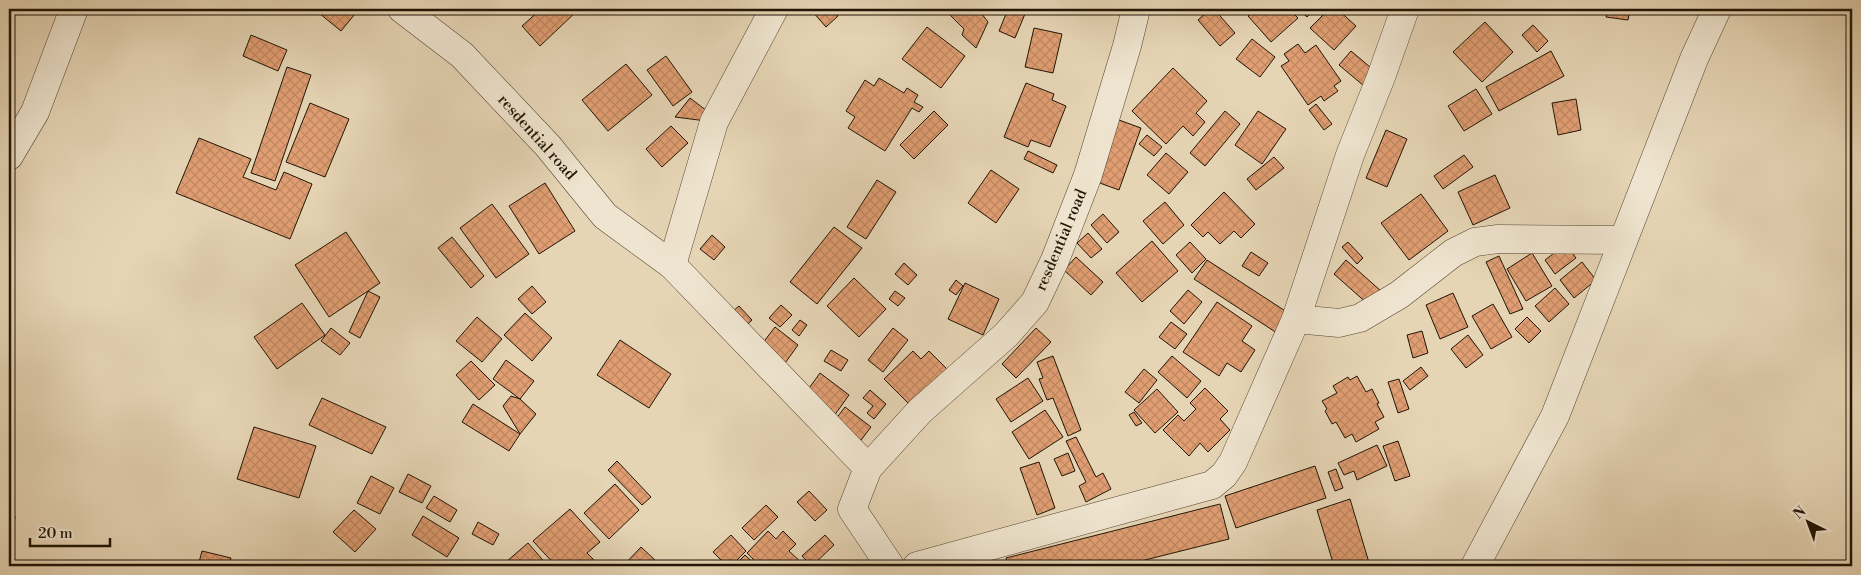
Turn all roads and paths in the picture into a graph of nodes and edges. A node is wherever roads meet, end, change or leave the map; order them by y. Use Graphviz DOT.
graph roads {
  1 [pos="74,9"];
  2 [pos="402,9"];
  3 [pos="774,9"];
  4 [pos="1136,9"];
  5 [pos="1405,9"];
  6 [pos="1717,9"];
  7 [pos="9,156"];
  8 [pos="1623,240"];
  9 [pos="672,265"];
  10 [pos="1296,320"];
  11 [pos="868,468"];
  12 [pos="890,566"];
  13 [pos="917,566"];
  14 [pos="1475,566"];
  1 -- 7 [label="street"];
  2 -- 9 [label="street, resdential road"];
  3 -- 9 [label="street"];
  4 -- 11 [label="street, resdential road"];
  5 -- 10 [label="street"];
  6 -- 8 [label="street"];
  8 -- 10 [label="street"];
  8 -- 14 [label="street"];
  9 -- 11 [label="street, resdential road"];
  10 -- 13 [label="street"];
  11 -- 12 [label="street, resdential road"];
}
